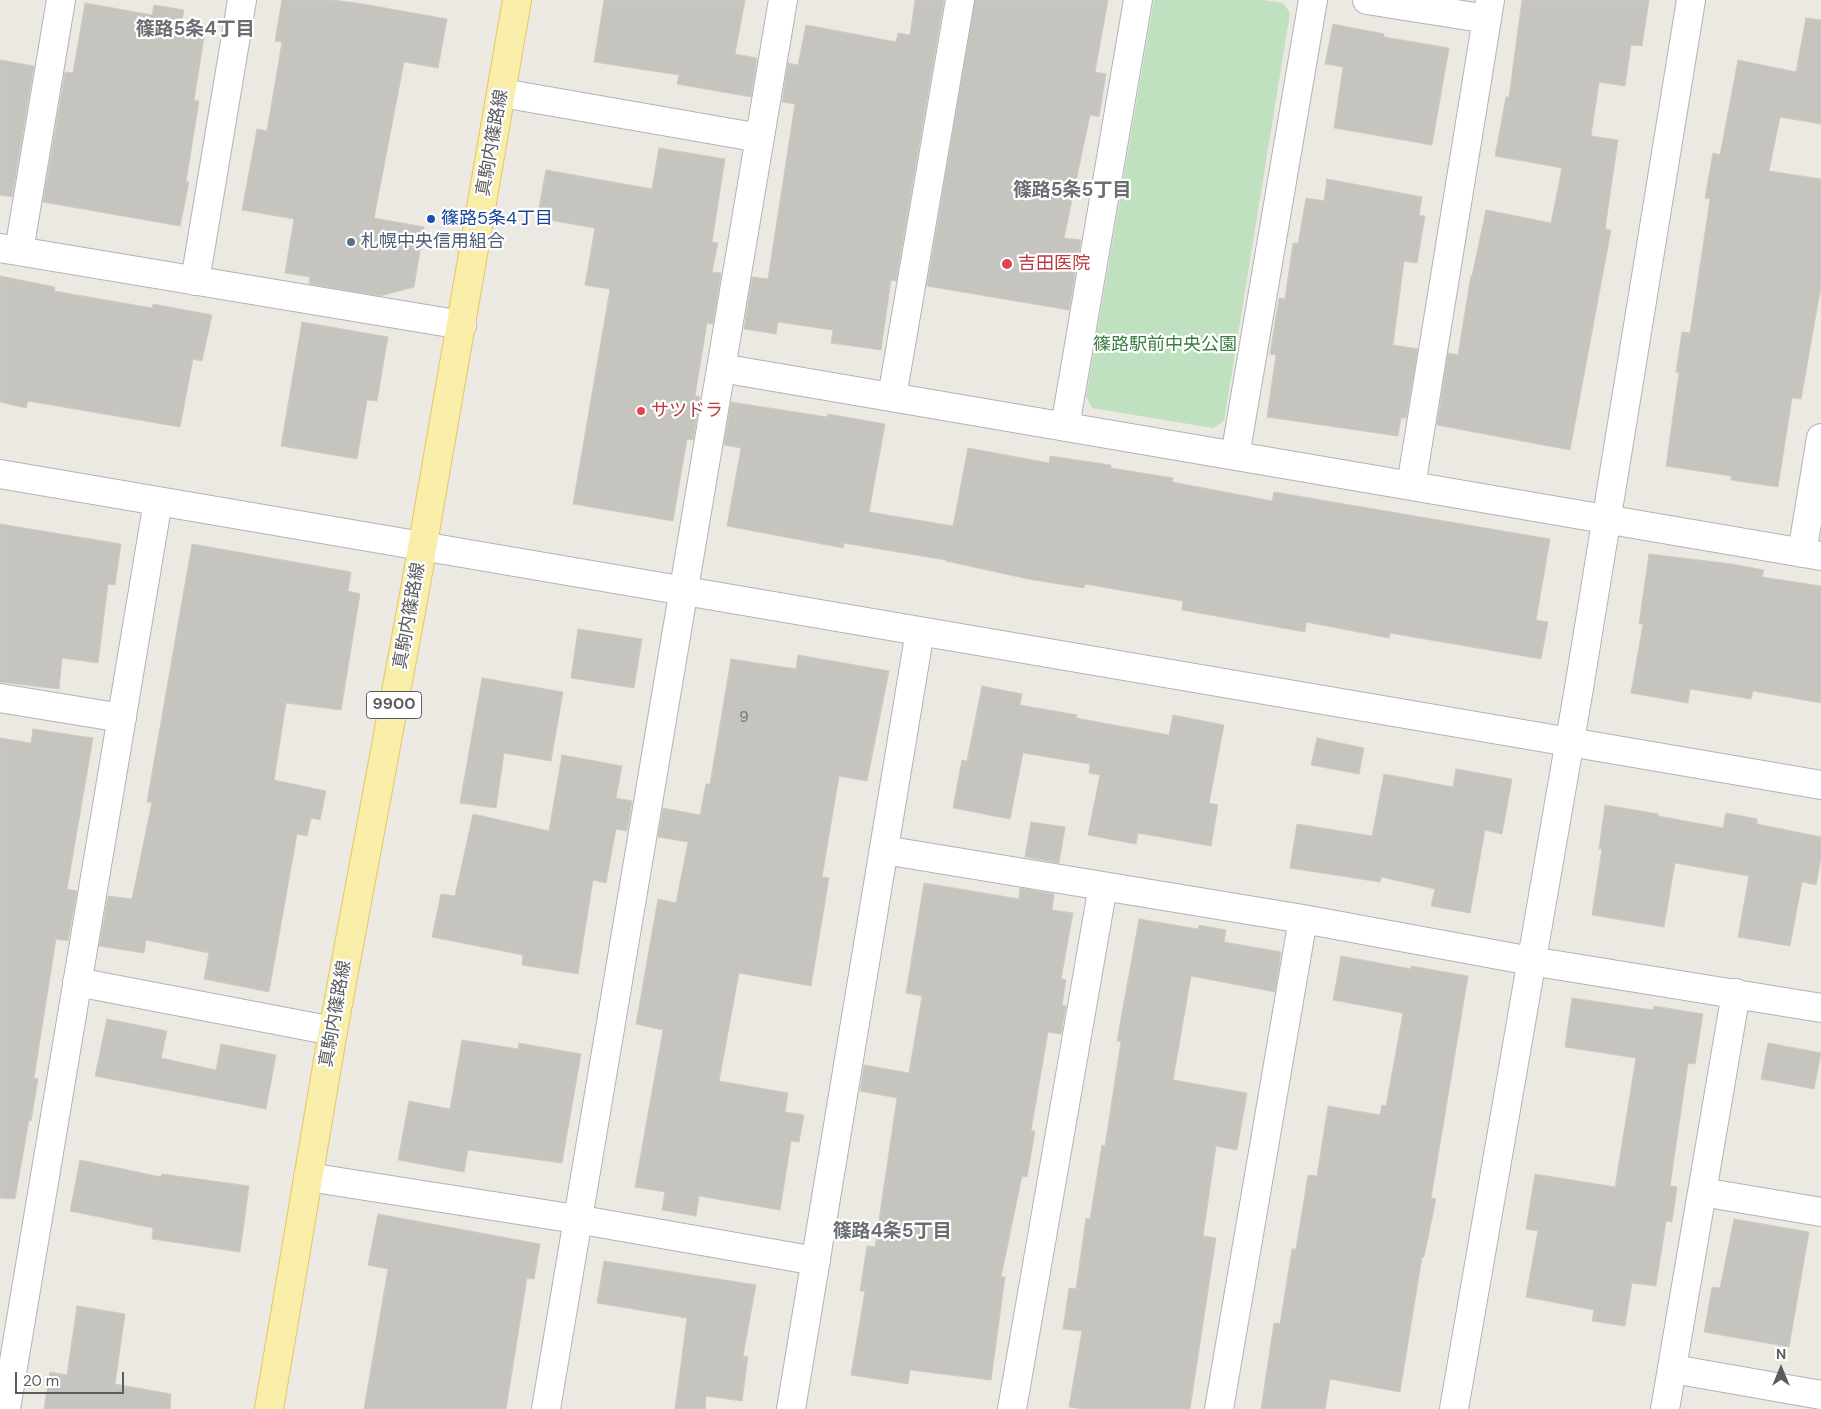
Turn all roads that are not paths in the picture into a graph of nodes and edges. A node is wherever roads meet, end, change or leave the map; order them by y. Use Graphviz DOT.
graph roads {
  1 [pos="60,0"];
  2 [pos="242,0"];
  3 [pos="517,0"];
  4 [pos="783,0"];
  5 [pos="960,0"];
  6 [pos="1138,0"];
  7 [pos="1313,0"];
  8 [pos="1367,0"];
  9 [pos="1691,0"];
  10 [pos="1489,9"];
  11 [pos="502,93"];
  12 [pos="760,138"];
  13 [pos="9,249"];
  14 [pos="195,281"];
  15 [pos="462,325"];
  16 [pos="721,368"];
  17 [pos="892,397"];
  18 [pos="1065,427"];
  19 [pos="1821,438"];
  20 [pos="1235,456"];
  21 [pos="0,474"];
  22 [pos="1411,486"];
  23 [pos="158,501"];
  24 [pos="1605,519"];
  25 [pos="422,546"];
  26 [pos="1811,555"];
  27 [pos="683,591"];
  28 [pos="920,631"];
  29 [pos="0,698"];
  30 [pos="122,718"];
  31 [pos="1570,743"];
  32 [pos="1821,785"];
  33 [pos="884,850"];
  34 [pos="1103,886"];
  35 [pos="1303,919"];
  36 [pos="1531,962"];
  37 [pos="78,982"];
  38 [pos="1736,993"];
  39 [pos="1821,1008"];
  40 [pos="333,1030"];
  41 [pos="308,1176"];
  42 [pos="1702,1192"];
  43 [pos="1821,1212"];
  44 [pos="576,1219"];
  45 [pos="816,1261"];
  46 [pos="9,1337"];
  47 [pos="1672,1369"];
  48 [pos="1821,1395"];
  49 [pos="798,1408"];
  50 [pos="6,1409"];
  51 [pos="270,1409"];
  52 [pos="546,1409"];
  53 [pos="1012,1409"];
  54 [pos="1219,1409"];
  55 [pos="1454,1409"];
  56 [pos="1665,1409"];
  1 -- 13 [label="street"];
  2 -- 14 [label="street"];
  3 -- 11 [label="main road, 真駒内篠路線 / 9900"];
  4 -- 12 [label="street"];
  5 -- 17 [label="street"];
  6 -- 18 [label="street"];
  7 -- 20 [label="street"];
  8 -- 10 [label="street"];
  9 -- 24 [label="street"];
  10 -- 22 [label="street"];
  11 -- 12 [label="street"];
  11 -- 15 [label="main road, 真駒内篠路線 / 9900"];
  12 -- 16 [label="street"];
  13 -- 14 [label="street"];
  14 -- 15 [label="street"];
  15 -- 25 [label="main road, 真駒内篠路線 / 9900"];
  16 -- 17 [label="street"];
  16 -- 27 [label="street"];
  17 -- 18 [label="street"];
  18 -- 20 [label="street"];
  19 -- 26 [label="street"];
  20 -- 22 [label="street"];
  21 -- 23 [label="street"];
  22 -- 24 [label="street"];
  23 -- 25 [label="street"];
  23 -- 30 [label="street"];
  24 -- 26 [label="street"];
  24 -- 31 [label="street"];
  25 -- 27 [label="street"];
  25 -- 40 [label="main road, 真駒内篠路線 / 9900"];
  27 -- 28 [label="street"];
  27 -- 44 [label="street"];
  28 -- 31 [label="street"];
  28 -- 33 [label="street"];
  29 -- 30 [label="street"];
  30 -- 37 [label="street"];
  31 -- 32 [label="street"];
  31 -- 36 [label="street"];
  33 -- 34 [label="street"];
  33 -- 45 [label="street"];
  34 -- 35 [label="street"];
  34 -- 53 [label="street"];
  35 -- 36 [label="street"];
  35 -- 54 [label="street"];
  36 -- 38 [label="street"];
  36 -- 55 [label="street"];
  37 -- 40 [label="street"];
  37 -- 46 [label="street"];
  38 -- 39 [label="street"];
  38 -- 42 [label="street"];
  40 -- 41 [label="main road, 真駒内篠路線 / 9900"];
  41 -- 44 [label="street"];
  41 -- 51 [label="main road, 真駒内篠路線 / 9900"];
  42 -- 43 [label="street"];
  42 -- 47 [label="street"];
  44 -- 45 [label="street"];
  44 -- 52 [label="street"];
  45 -- 49 [label="street"];
  46 -- 50 [label="street"];
  47 -- 48 [label="street"];
  47 -- 56 [label="street"];
}
